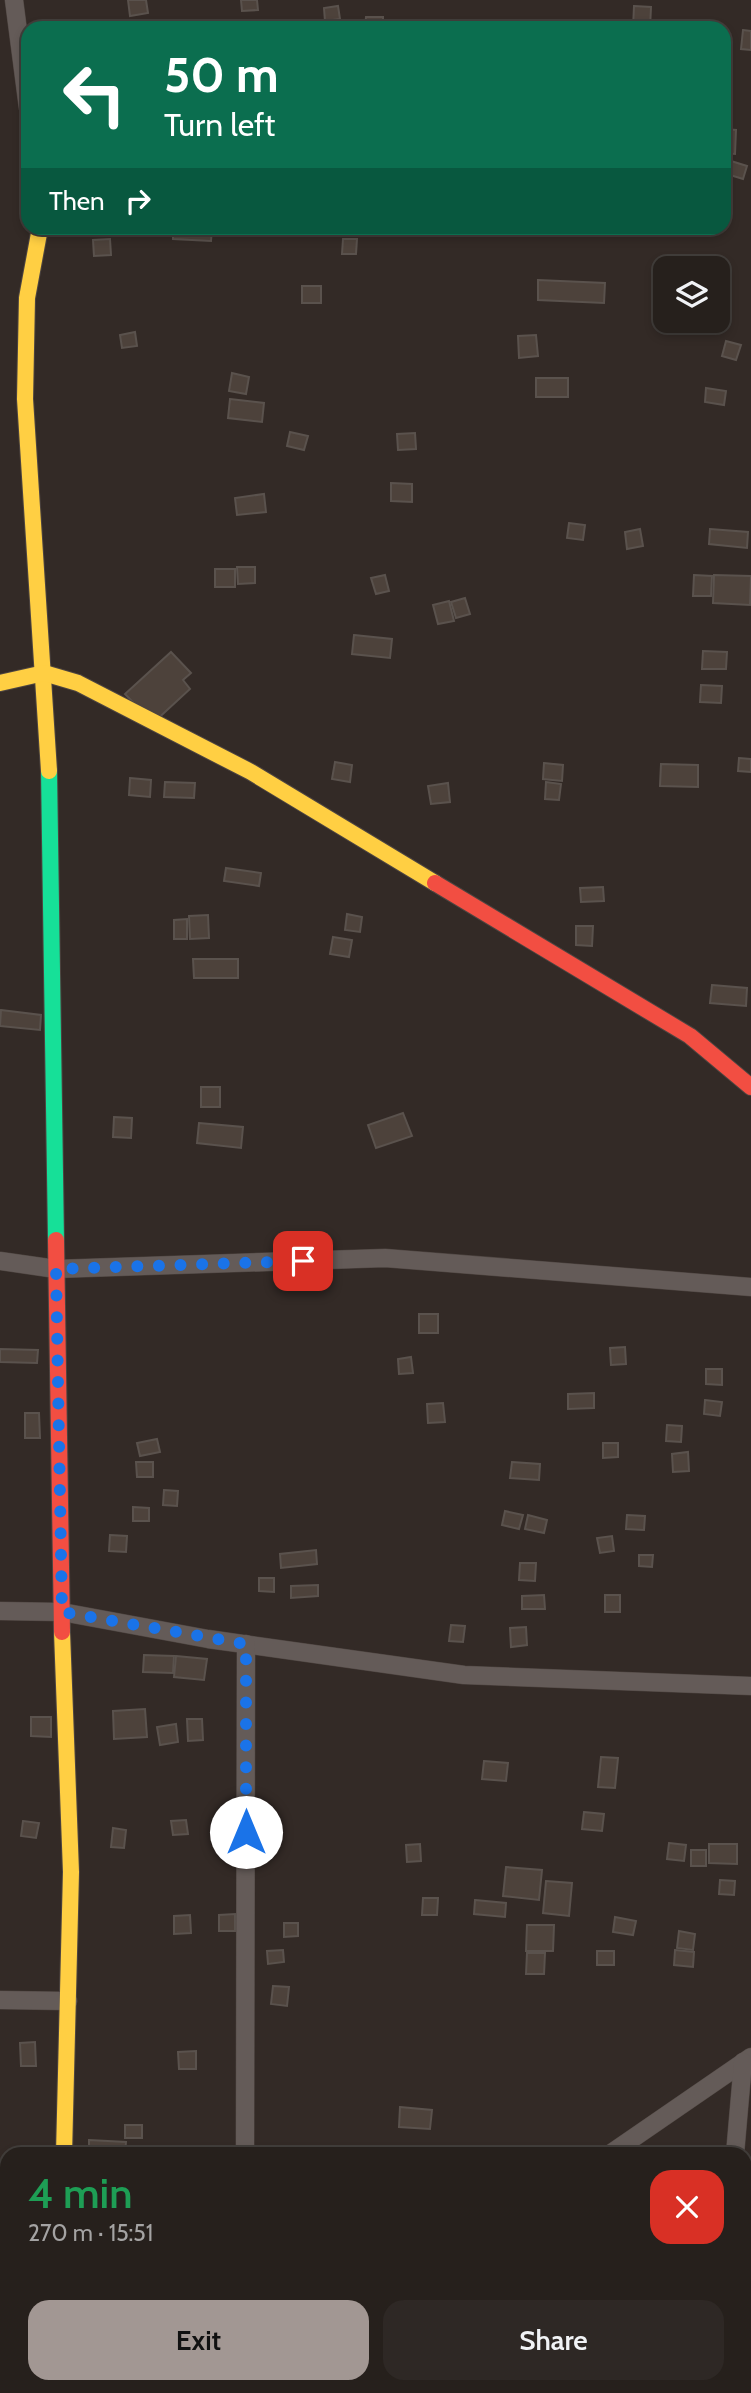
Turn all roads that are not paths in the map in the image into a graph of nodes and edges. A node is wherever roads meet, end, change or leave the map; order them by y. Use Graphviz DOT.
graph roads {
  1 [pos="14,0"];
  2 [pos="21,54"];
  3 [pos="39,235"];
  4 [pos="44,673"];
  5 [pos="0,683"];
  6 [pos="751,1087"];
  7 [pos="0,1261"];
  8 [pos="56,1269"];
  9 [pos="751,1287"];
  10 [pos="0,1611"];
  11 [pos="62,1612"];
  12 [pos="246,1644"];
  13 [pos="751,1686"];
  14 [pos="0,2000"];
  15 [pos="68,2001"];
  16 [pos="747,2060"];
  17 [pos="64,2147"];
  18 [pos="246,2147"];
  19 [pos="620,2147"];
  20 [pos="735,2147"];
  1 -- 2 [label="street"];
  3 -- 4 [label="street"];
  4 -- 5 [label="street"];
  4 -- 6 [label="street"];
  4 -- 8 [label="street"];
  7 -- 8 [label="street"];
  8 -- 9 [label="street"];
  8 -- 11 [label="street"];
  10 -- 11 [label="street"];
  11 -- 12 [label="street"];
  11 -- 15 [label="street"];
  12 -- 13 [label="street"];
  12 -- 18 [label="street"];
  14 -- 15 [label="street"];
  15 -- 17 [label="street"];
  16 -- 19 [label="street"];
  16 -- 20 [label="street"];
}
